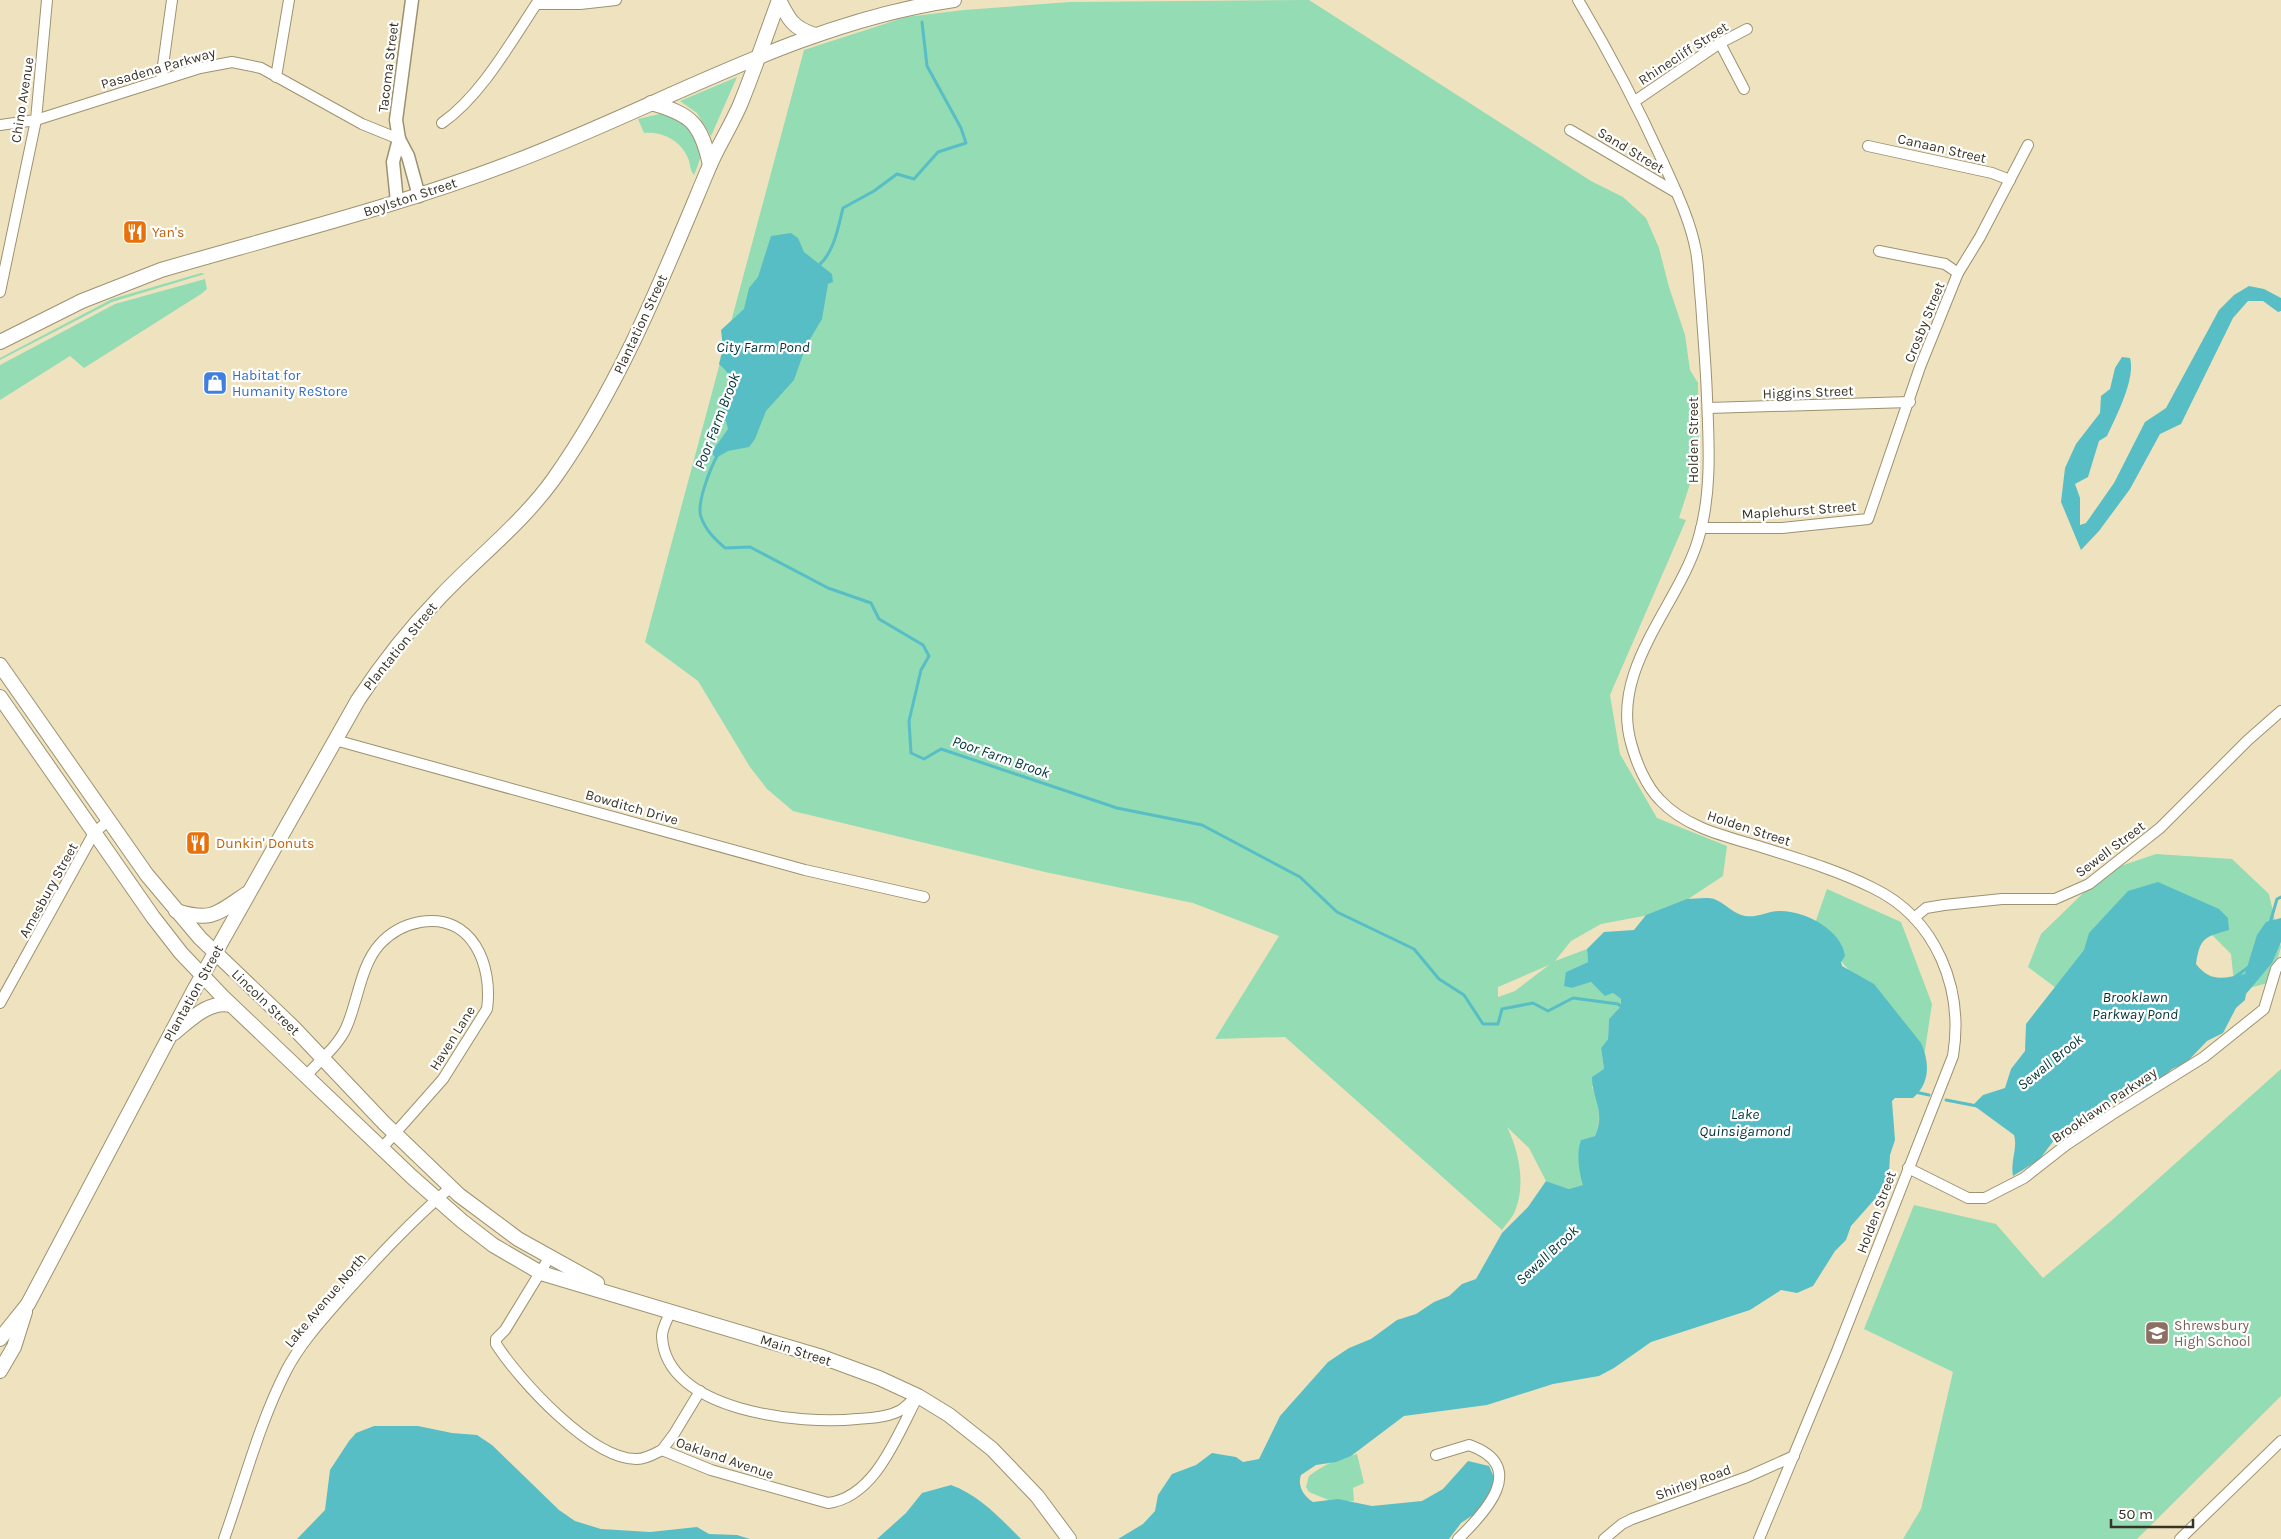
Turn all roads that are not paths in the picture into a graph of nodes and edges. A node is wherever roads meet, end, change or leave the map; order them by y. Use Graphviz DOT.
graph roads {
  1 [pos="47,0"];
  2 [pos="172,0"];
  3 [pos="288,0"];
  4 [pos="412,0"];
  5 [pos="616,0"];
  6 [pos="779,0"];
  7 [pos="954,0"];
  8 [pos="1578,0"];
  9 [pos="538,2"];
  10 [pos="1747,29"];
  11 [pos="815,35"];
  12 [pos="1720,42"];
  13 [pos="758,57"];
  14 [pos="276,77"];
  15 [pos="161,80"];
  16 [pos="1744,89"];
  17 [pos="1634,101"];
  18 [pos="651,103"];
  19 [pos="36,120"];
  20 [pos="442,123"];
  21 [pos="0,125"];
  22 [pos="1570,130"];
  23 [pos="399,139"];
  24 [pos="2028,145"];
  25 [pos="1868,146"];
  26 [pos="710,164"];
  27 [pos="2010,180"];
  28 [pos="1677,193"];
  29 [pos="419,196"];
  30 [pos="397,202"];
  31 [pos="5,243"];
  32 [pos="1879,251"];
  33 [pos="1958,273"];
  34 [pos="0,292"];
  35 [pos="0,342"];
  36 [pos="1910,402"];
  37 [pos="1708,408"];
  38 [pos="1868,520"];
  39 [pos="1701,528"];
  40 [pos="0,665"];
  41 [pos="19,692"];
  42 [pos="2,700"];
  43 [pos="2281,711"];
  44 [pos="335,740"];
  45 [pos="109,820"];
  46 [pos="94,833"];
  47 [pos="250,890"];
  48 [pos="924,897"];
  49 [pos="176,912"];
  50 [pos="1914,918"];
  51 [pos="215,953"];
  52 [pos="2281,964"];
  53 [pos="202,977"];
  54 [pos="0,982"];
  55 [pos="6,992"];
  56 [pos="0,1003"];
  57 [pos="231,1005"];
  58 [pos="169,1036"];
  59 [pos="323,1058"];
  60 [pos="306,1075"];
  61 [pos="394,1134"];
  62 [pos="382,1148"];
  63 [pos="1908,1168"];
  64 [pos="451,1187"];
  65 [pos="437,1199"];
  66 [pos="489,1218"];
  67 [pos="484,1237"];
  68 [pos="549,1258"];
  69 [pos="541,1273"];
  70 [pos="629,1298"];
  71 [pos="28,1304"];
  72 [pos="671,1311"];
  73 [pos="0,1339"];
  74 [pos="14,1348"];
  75 [pos="0,1371"];
  76 [pos="700,1391"];
  77 [pos="918,1396"];
  78 [pos="2281,1441"];
  79 [pos="662,1450"];
  80 [pos="1436,1455"];
  81 [pos="1794,1456"];
  82 [pos="224,1539"];
  83 [pos="1069,1539"];
  84 [pos="1458,1539"];
  85 [pos="1604,1539"];
  86 [pos="1758,1539"];
  87 [pos="2180,1539"];
  1 -- 19 [label="street, Chino Avenue"];
  2 -- 15 [label="street"];
  3 -- 14 [label="street"];
  4 -- 23 [label="street, Tacoma Street"];
  5 -- 9 [label="street"];
  6 -- 11 [label="main road"];
  6 -- 13 [label="main road, Plantation Street"];
  7 -- 11 [label="main road, Boylston Street"];
  8 -- 17 [label="street, Holden Street"];
  9 -- 20 [label="street"];
  10 -- 12 [label="street, Rhinecliff Street"];
  11 -- 13 [label="main road, Boylston Street"];
  12 -- 16 [label="street"];
  12 -- 17 [label="street, Rhinecliff Street"];
  13 -- 18 [label="main road, Boylston Street"];
  13 -- 26 [label="main road, Plantation Street"];
  14 -- 15 [label="street, Pasadena Parkway"];
  14 -- 23 [label="street, Pasadena Parkway"];
  15 -- 19 [label="street, Pasadena Parkway"];
  17 -- 28 [label="street, Holden Street"];
  18 -- 26 [label="main road"];
  18 -- 29 [label="main road, Boylston Street"];
  19 -- 21 [label="street, Pasadena Parkway"];
  19 -- 31 [label="street, Chino Avenue"];
  22 -- 28 [label="street, Sand Street"];
  23 -- 29 [label="street, Tacoma Street"];
  23 -- 30 [label="street, Tacoma Street"];
  24 -- 27 [label="street, Crosby Street"];
  25 -- 27 [label="street, Canaan Street"];
  26 -- 44 [label="main road, Plantation Street"];
  27 -- 33 [label="street, Crosby Street"];
  28 -- 37 [label="street, Holden Street"];
  29 -- 30 [label="main road, Boylston Street"];
  30 -- 35 [label="main road, Boylston Street"];
  31 -- 34 [label="street, Chino Avenue"];
  32 -- 33 [label="street"];
  33 -- 36 [label="street, Crosby Street"];
  36 -- 37 [label="street, Higgins Street"];
  36 -- 38 [label="street, Crosby Street"];
  37 -- 39 [label="street, Holden Street"];
  38 -- 39 [label="street, Maplehurst Street"];
  39 -- 50 [label="street, Holden Street"];
  40 -- 41 [label="main road, Lincoln Street"];
  41 -- 42 [label="main road"];
  41 -- 45 [label="main road, Lincoln Street"];
  42 -- 46 [label="main road, Lincoln Street"];
  43 -- 50 [label="street, Sewell Street"];
  44 -- 47 [label="main road, Plantation Street"];
  44 -- 48 [label="street, Bowditch Drive"];
  45 -- 46 [label="street, Amesbury Street"];
  45 -- 49 [label="main road, Lincoln Street"];
  46 -- 53 [label="main road, Lincoln Street"];
  46 -- 55 [label="street, Amesbury Street"];
  47 -- 49 [label="main road"];
  47 -- 51 [label="main road, Plantation Street"];
  49 -- 51 [label="main road, Lincoln Street"];
  50 -- 63 [label="street, Holden Street"];
  51 -- 53 [label="main road, Plantation Street"];
  51 -- 59 [label="main road, Lincoln Street"];
  52 -- 63 [label="street, Brooklawn Parkway"];
  53 -- 57 [label="main road, Lincoln Street"];
  53 -- 58 [label="main road, Plantation Street"];
  54 -- 55 [label="street"];
  55 -- 56 [label="street, Amesbury Street"];
  57 -- 58 [label="main road"];
  57 -- 60 [label="main road, Lincoln Street"];
  58 -- 71 [label="main road, Plantation Street"];
  59 -- 60 [label="street, Haven Lane"];
  59 -- 61 [label="main road, Lincoln Street"];
  59 -- 61 [label="street, Haven Lane"];
  60 -- 62 [label="main road, Lincoln Street"];
  61 -- 62 [label="street, Haven Lane"];
  61 -- 64 [label="main road, Lincoln Street"];
  62 -- 65 [label="main road, Lincoln Street"];
  63 -- 81 [label="street, Holden Street"];
  64 -- 65 [label="street, Lake Avenue North"];
  64 -- 66 [label="main road, Lincoln Street"];
  65 -- 67 [label="main road, Lincoln Street"];
  65 -- 82 [label="street, Lake Avenue North"];
  66 -- 68 [label="main road, Main Street"];
  67 -- 69 [label="main road, Main Street"];
  68 -- 69 [label="street, Oakland Avenue"];
  68 -- 70 [label="main road, Main Street"];
  69 -- 70 [label="main road, Main Street"];
  69 -- 79 [label="street, Oakland Avenue"];
  70 -- 72 [label="main road, Main Street"];
  71 -- 73 [label="main road, Plantation Street"];
  71 -- 74 [label="main road, Plantation Street"];
  72 -- 76 [label="street"];
  72 -- 77 [label="main road, Main Street"];
  73 -- 74 [label="street"];
  74 -- 75 [label="main road, Plantation Street"];
  76 -- 77 [label="street"];
  76 -- 79 [label="street"];
  77 -- 79 [label="street, Oakland Avenue"];
  77 -- 83 [label="main road, Main Street"];
  78 -- 87 [label="street"];
  80 -- 84 [label="street"];
  81 -- 85 [label="street, Shirley Road"];
  81 -- 86 [label="street, Holden Street"];
}
